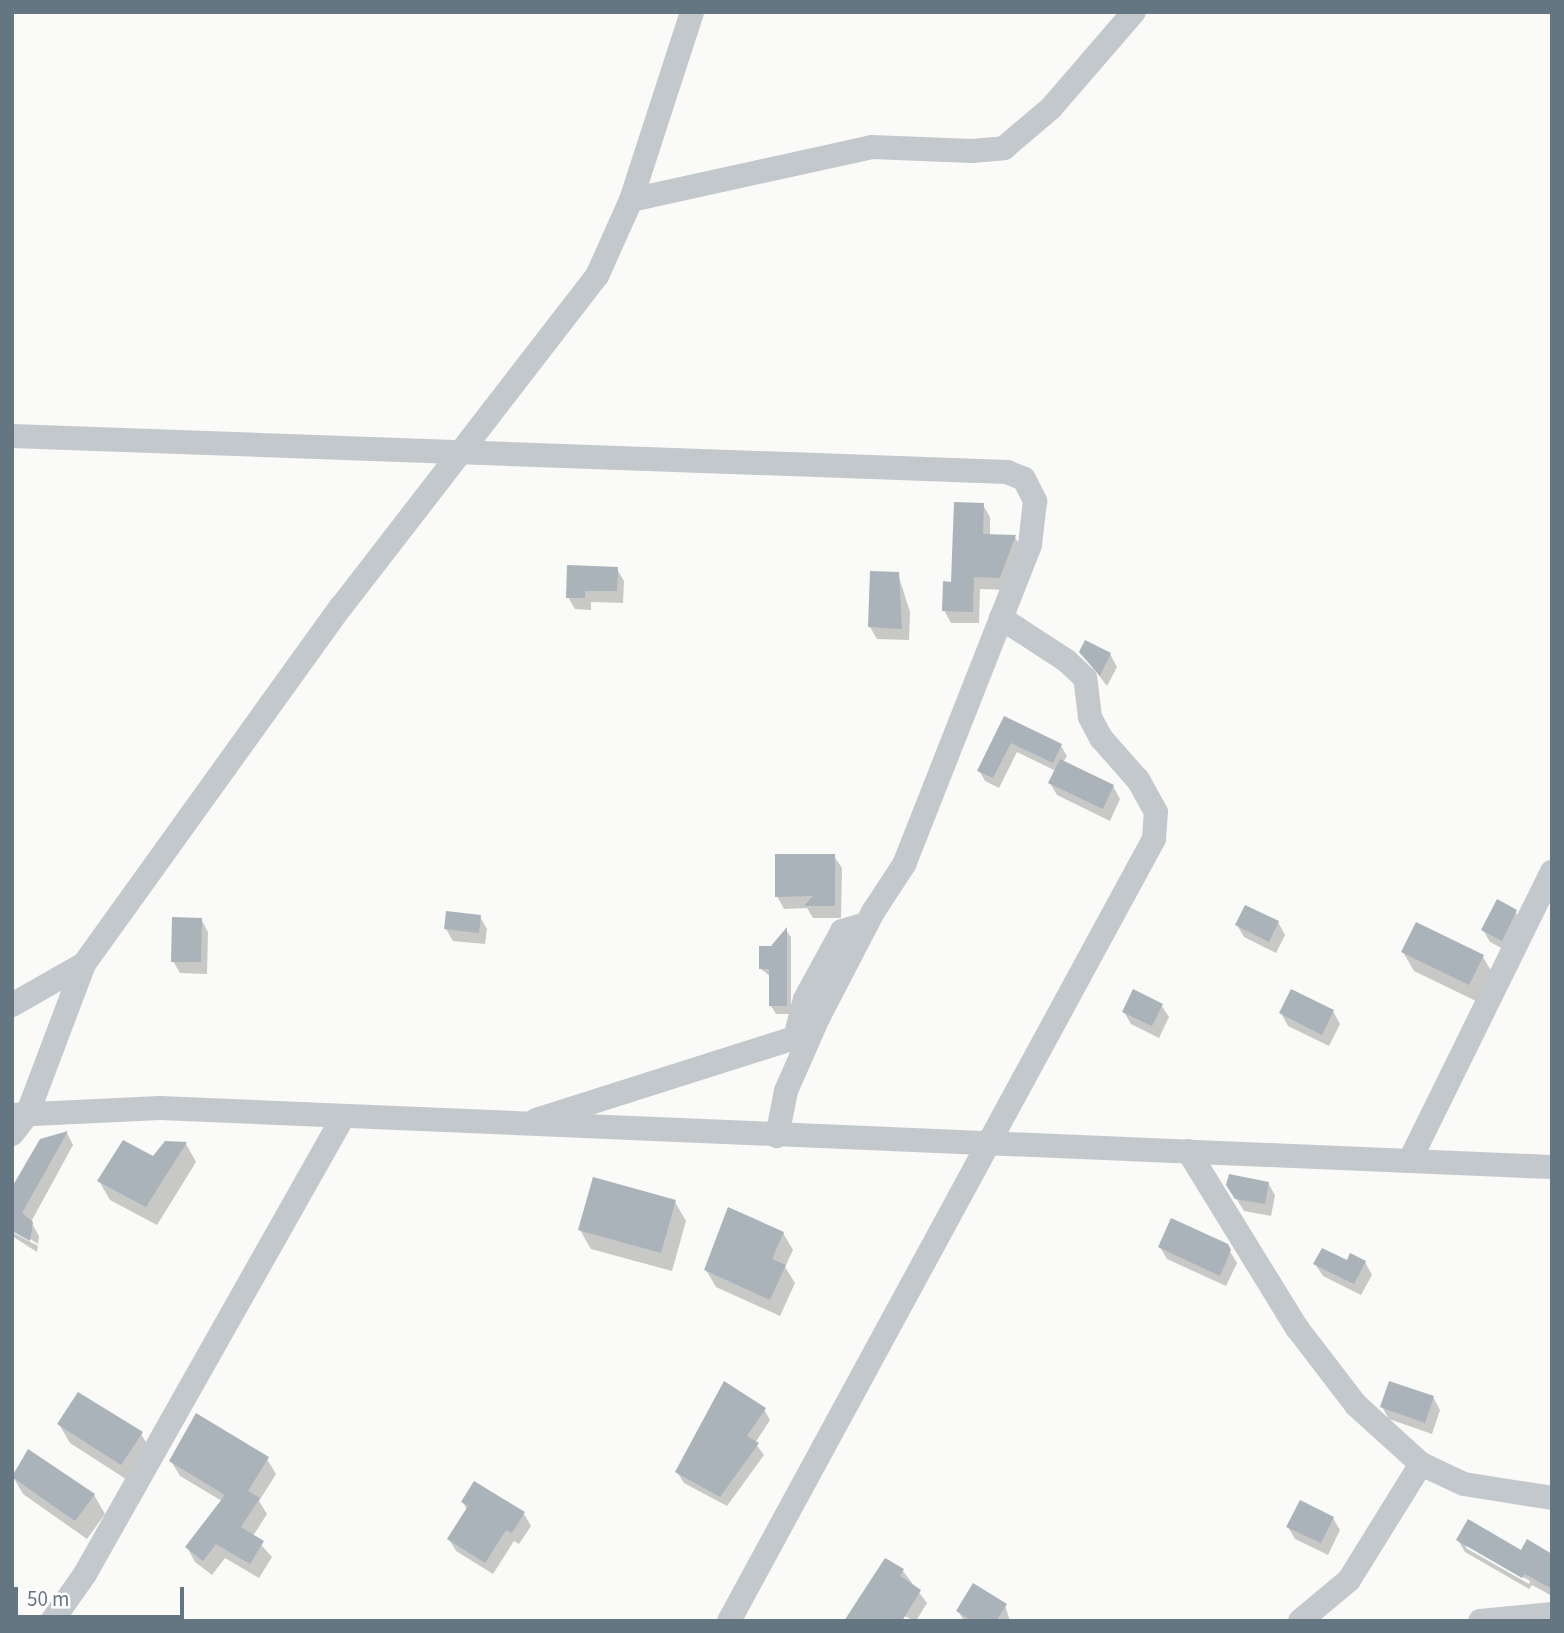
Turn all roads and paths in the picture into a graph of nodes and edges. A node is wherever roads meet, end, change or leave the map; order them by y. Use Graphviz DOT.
graph roads {
  1 [pos="692,12"];
  2 [pos="1134,12"];
  3 [pos="631,200"];
  4 [pos="12,436"];
  5 [pos="455,453"];
  6 [pos="1001,618"];
  7 [pos="1552,872"];
  8 [pos="867,924"];
  9 [pos="84,964"];
  10 [pos="12,1005"];
  11 [pos="343,1116"];
  12 [pos="17,1121"];
  13 [pos="522,1124"];
  14 [pos="777,1136"];
  15 [pos="991,1144"];
  16 [pos="1188,1152"];
  17 [pos="1410,1160"];
  18 [pos="1552,1167"];
  19 [pos="1421,1464"];
  20 [pos="1552,1498"];
  21 [pos="1548,1616"];
  22 [pos="52,1621"];
  23 [pos="729,1621"];
  24 [pos="1300,1621"];
  25 [pos="1480,1621"];
  1 -- 3 [label="street"];
  2 -- 3 [label="street"];
  3 -- 5 [label="street"];
  4 -- 5 [label="street"];
  5 -- 6 [label="street"];
  5 -- 9 [label="street"];
  6 -- 8 [label="street"];
  6 -- 15 [label="street"];
  7 -- 17 [label="street"];
  8 -- 13 [label="street"];
  8 -- 14 [label="street"];
  9 -- 10 [label="street"];
  9 -- 12 [label="street"];
  11 -- 12 [label="street"];
  11 -- 13 [label="street"];
  11 -- 22 [label="street"];
  13 -- 14 [label="street"];
  14 -- 15 [label="street"];
  15 -- 16 [label="street"];
  15 -- 23 [label="street"];
  16 -- 17 [label="street"];
  16 -- 19 [label="street"];
  17 -- 18 [label="street"];
  19 -- 20 [label="street"];
  19 -- 24 [label="street"];
  21 -- 25 [label="street"];
}
